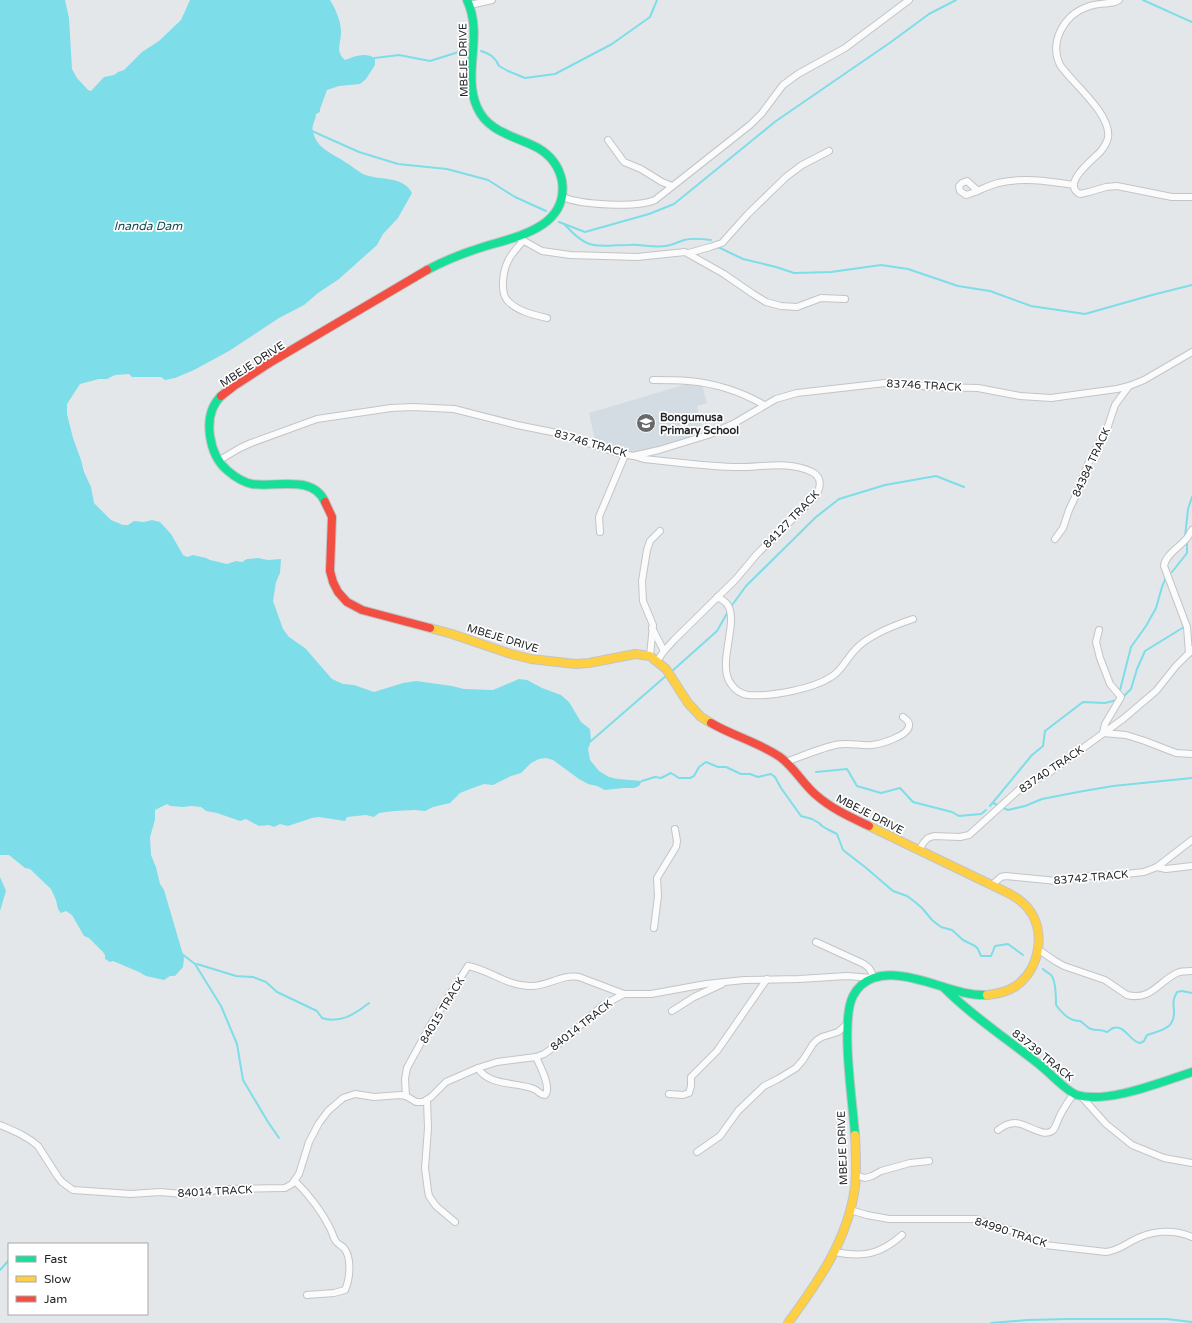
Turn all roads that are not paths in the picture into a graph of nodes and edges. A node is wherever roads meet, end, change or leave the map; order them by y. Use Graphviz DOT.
graph roads {
  1 [pos="492,0"];
  2 [pos="909,0"];
  3 [pos="1119,0"];
  4 [pos="468,2"];
  5 [pos="608,140"];
  6 [pos="829,151"];
  7 [pos="1074,185"];
  8 [pos="672,186"];
  9 [pos="978,191"];
  10 [pos="563,197"];
  11 [pos="1192,197"];
  12 [pos="520,239"];
  13 [pos="689,252"];
  14 [pos="845,299"];
  15 [pos="547,318"];
  16 [pos="1192,352"];
  17 [pos="653,380"];
  18 [pos="1129,386"];
  19 [pos="764,405"];
  20 [pos="625,455"];
  21 [pos="633,456"];
  22 [pos="218,461"];
  23 [pos="660,530"];
  24 [pos="1192,530"];
  25 [pos="600,532"];
  26 [pos="1055,539"];
  27 [pos="717,597"];
  28 [pos="913,619"];
  29 [pos="652,628"];
  30 [pos="1099,630"];
  31 [pos="664,651"];
  32 [pos="1190,651"];
  33 [pos="650,656"];
  34 [pos="657,661"];
  35 [pos="902,717"];
  36 [pos="1103,733"];
  37 [pos="1192,754"];
  38 [pos="786,762"];
  39 [pos="675,829"];
  40 [pos="1192,840"];
  41 [pos="919,850"];
  42 [pos="1192,866"];
  43 [pos="1157,867"];
  44 [pos="992,885"];
  45 [pos="654,928"];
  46 [pos="816,942"];
  47 [pos="1039,950"];
  48 [pos="1192,971"];
  49 [pos="873,977"];
  50 [pos="767,979"];
  51 [pos="725,982"];
  52 [pos="942,987"];
  53 [pos="624,994"];
  54 [pos="672,1011"];
  55 [pos="848,1024"];
  56 [pos="536,1057"];
  57 [pos="478,1068"];
  58 [pos="1192,1072"];
  59 [pos="669,1094"];
  60 [pos="1077,1094"];
  61 [pos="406,1096"];
  62 [pos="427,1100"];
  63 [pos="0,1125"];
  64 [pos="998,1130"];
  65 [pos="698,1152"];
  66 [pos="929,1162"];
  67 [pos="1192,1163"];
  68 [pos="856,1175"];
  69 [pos="295,1181"];
  70 [pos="850,1210"];
  71 [pos="455,1222"];
  72 [pos="902,1235"];
  73 [pos="1192,1237"];
  74 [pos="835,1252"];
  75 [pos="307,1296"];
  76 [pos="788,1323"];
  1 -- 4 [label="street"];
  2 -- 8 [label="street"];
  3 -- 7 [label="street"];
  4 -- 10 [label="street, MBEJE DRIVE"];
  5 -- 8 [label="street"];
  6 -- 13 [label="street"];
  7 -- 9 [label="street"];
  7 -- 11 [label="street"];
  8 -- 10 [label="street"];
  10 -- 12 [label="street, MBEJE DRIVE"];
  12 -- 13 [label="street"];
  12 -- 15 [label="street"];
  12 -- 22 [label="street, MBEJE DRIVE"];
  13 -- 14 [label="street"];
  16 -- 18 [label="street, 83746 TRACK"];
  17 -- 19 [label="street"];
  18 -- 19 [label="street, 83746 TRACK"];
  18 -- 26 [label="street, 84384 TRACK"];
  19 -- 21 [label="street, 83746 TRACK"];
  20 -- 21 [label="street, 83746 TRACK"];
  20 -- 22 [label="street, 83746 TRACK"];
  20 -- 25 [label="street"];
  21 -- 27 [label="street, 84127 TRACK"];
  22 -- 33 [label="street, MBEJE DRIVE"];
  23 -- 29 [label="street"];
  24 -- 32 [label="street"];
  27 -- 28 [label="street"];
  27 -- 31 [label="street, 84127 TRACK"];
  29 -- 31 [label="street"];
  29 -- 33 [label="street"];
  30 -- 36 [label="street"];
  31 -- 34 [label="street, 84127 TRACK"];
  32 -- 36 [label="street, 83740 TRACK"];
  33 -- 34 [label="street, MBEJE DRIVE"];
  34 -- 38 [label="street, MBEJE DRIVE"];
  35 -- 38 [label="street"];
  36 -- 37 [label="street"];
  36 -- 41 [label="street, 83740 TRACK"];
  38 -- 41 [label="street, MBEJE DRIVE"];
  39 -- 45 [label="street"];
  40 -- 43 [label="street"];
  41 -- 44 [label="street, MBEJE DRIVE"];
  42 -- 43 [label="street, 83742 TRACK"];
  43 -- 44 [label="street, 83742 TRACK"];
  44 -- 47 [label="street, MBEJE DRIVE"];
  46 -- 49 [label="street"];
  47 -- 48 [label="street"];
  47 -- 52 [label="street, MBEJE DRIVE"];
  49 -- 50 [label="street, 84014 TRACK"];
  49 -- 52 [label="street, MBEJE DRIVE"];
  49 -- 55 [label="street, MBEJE DRIVE"];
  50 -- 51 [label="street, 84014 TRACK"];
  50 -- 59 [label="street"];
  51 -- 53 [label="street, 84014 TRACK"];
  51 -- 54 [label="street"];
  52 -- 60 [label="street, 83739 TRACK"];
  53 -- 56 [label="street, 84014 TRACK"];
  53 -- 61 [label="street, 84015 TRACK"];
  55 -- 65 [label="street"];
  55 -- 68 [label="street, MBEJE DRIVE"];
  56 -- 57 [label="street, 84014 TRACK"];
  56 -- 57 [label="street"];
  57 -- 62 [label="street, 84014 TRACK"];
  58 -- 60 [label="street"];
  60 -- 64 [label="street"];
  60 -- 67 [label="street"];
  61 -- 62 [label="street"];
  61 -- 69 [label="street"];
  62 -- 71 [label="street"];
  63 -- 69 [label="street, 84014 TRACK"];
  66 -- 68 [label="street"];
  68 -- 70 [label="street, MBEJE DRIVE"];
  69 -- 75 [label="street"];
  70 -- 73 [label="street, 84990 TRACK"];
  70 -- 74 [label="street, MBEJE DRIVE"];
  72 -- 74 [label="street"];
  74 -- 76 [label="street, MBEJE DRIVE"];
}
